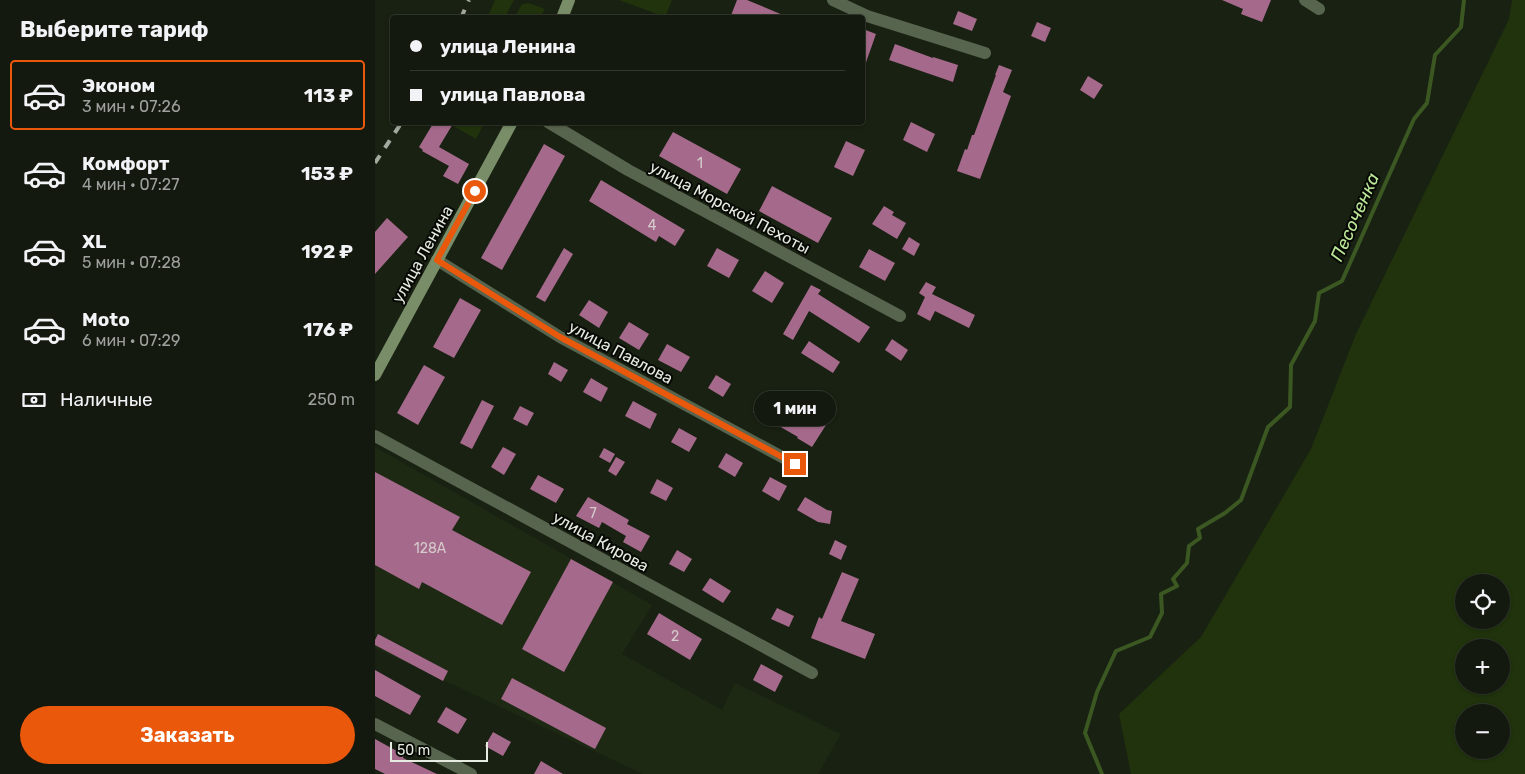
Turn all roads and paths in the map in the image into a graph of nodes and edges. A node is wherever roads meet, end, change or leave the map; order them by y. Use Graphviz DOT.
graph roads {
  1 [pos="569,0"];
  2 [pos="833,0"];
  3 [pos="1305,0"];
  4 [pos="1319,9"];
  5 [pos="563,15"];
  6 [pos="865,15"];
  7 [pos="865,15"];
  8 [pos="985,53"];
  9 [pos="510,125"];
  10 [pos="553,125"];
  11 [pos="437,260"];
  12 [pos="900,316"];
  13 [pos="375,375"];
  14 [pos="375,436"];
  15 [pos="795,464"];
  16 [pos="812,673"];
  17 [pos="375,724"];
  18 [pos="471,774"];
  1 -- 5 [label="street"];
  2 -- 6 [label="street"];
  3 -- 4 [label="street"];
  7 -- 8 [label="street"];
  9 -- 11 [label="street, улица Ленина"];
  10 -- 12 [label="street, улица Морской Пехоты"];
  11 -- 13 [label="street, улица Ленина"];
  11 -- 15 [label="street, улица Павлова"];
  14 -- 16 [label="street, улица Кирова"];
  17 -- 18 [label="street"];
}
